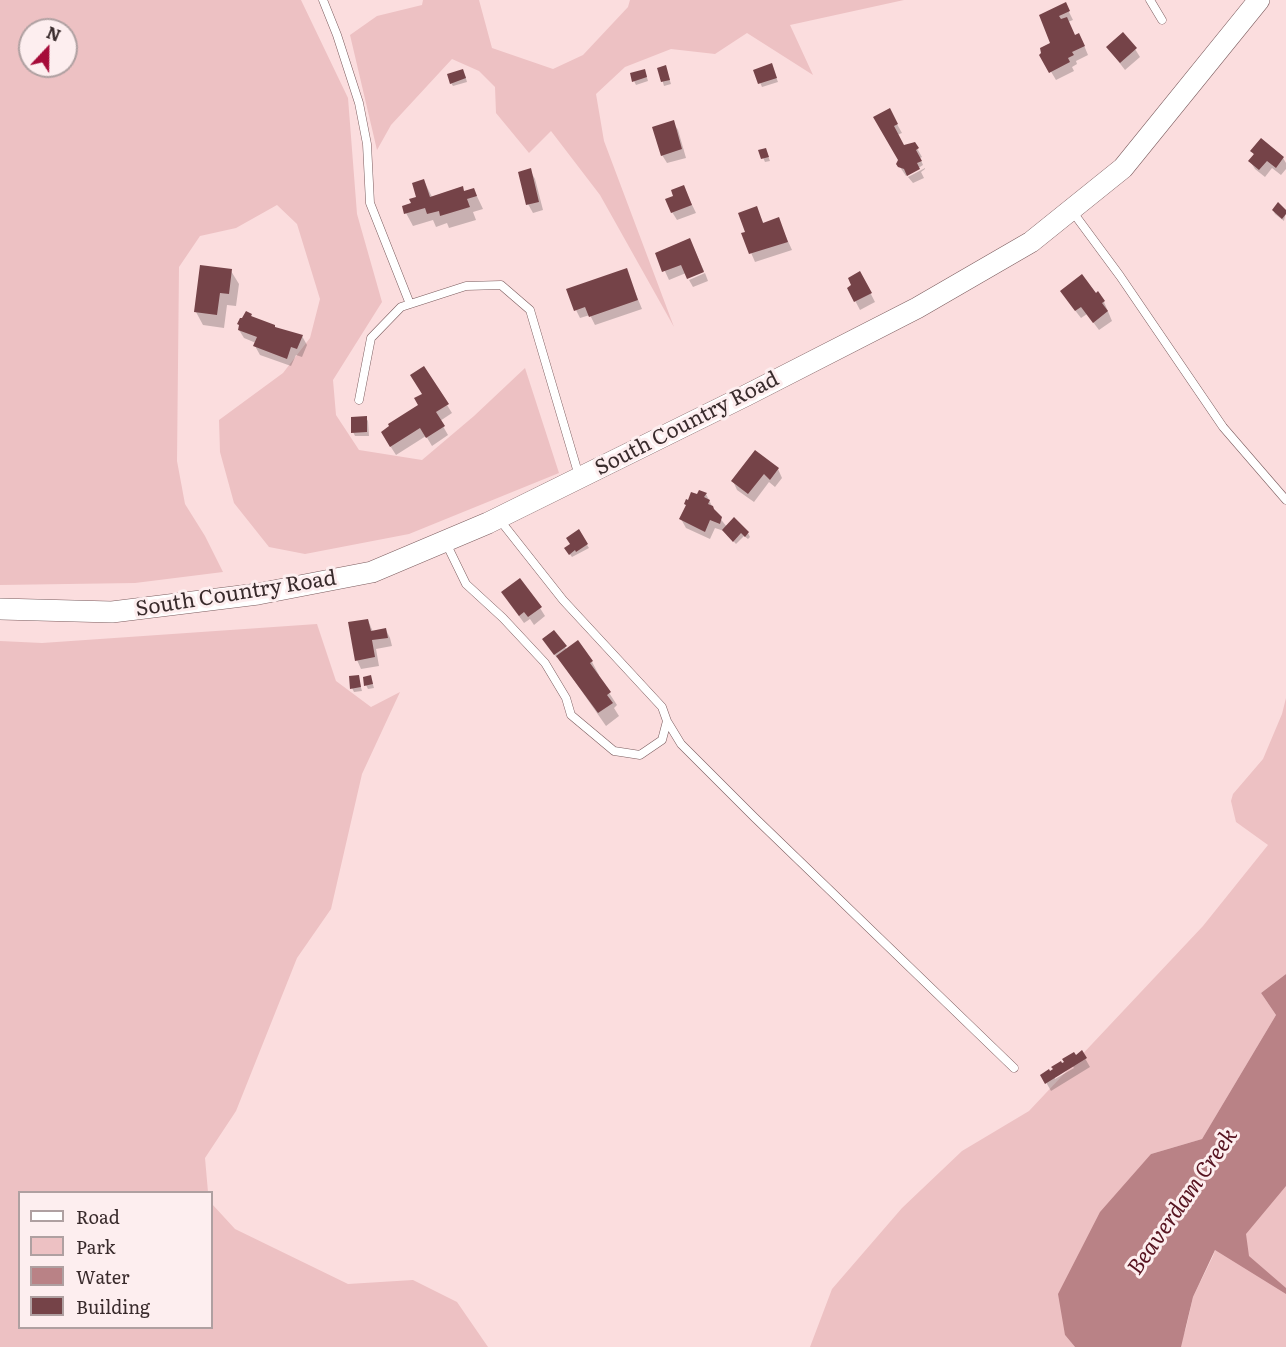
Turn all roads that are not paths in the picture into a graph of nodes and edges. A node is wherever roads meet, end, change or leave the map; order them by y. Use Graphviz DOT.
graph roads {
  1 [pos="323,0"];
  2 [pos="1150,0"];
  3 [pos="1259,0"];
  4 [pos="1162,20"];
  5 [pos="1071,210"];
  6 [pos="410,304"];
  7 [pos="359,400"];
  8 [pos="579,478"];
  9 [pos="1286,500"];
  10 [pos="499,518"];
  11 [pos="445,541"];
  12 [pos="0,609"];
  13 [pos="667,722"];
  14 [pos="1014,1068"];
  1 -- 6 [label="lane"];
  2 -- 4 [label="lane"];
  3 -- 5 [label="main road, South Country Road"];
  5 -- 8 [label="main road, South Country Road"];
  5 -- 9 [label="lane"];
  6 -- 7 [label="lane"];
  6 -- 8 [label="lane"];
  8 -- 10 [label="main road, South Country Road"];
  10 -- 11 [label="main road, South Country Road"];
  10 -- 13 [label="lane"];
  11 -- 12 [label="main road, South Country Road"];
  11 -- 13 [label="lane"];
  13 -- 14 [label="lane"];
}
